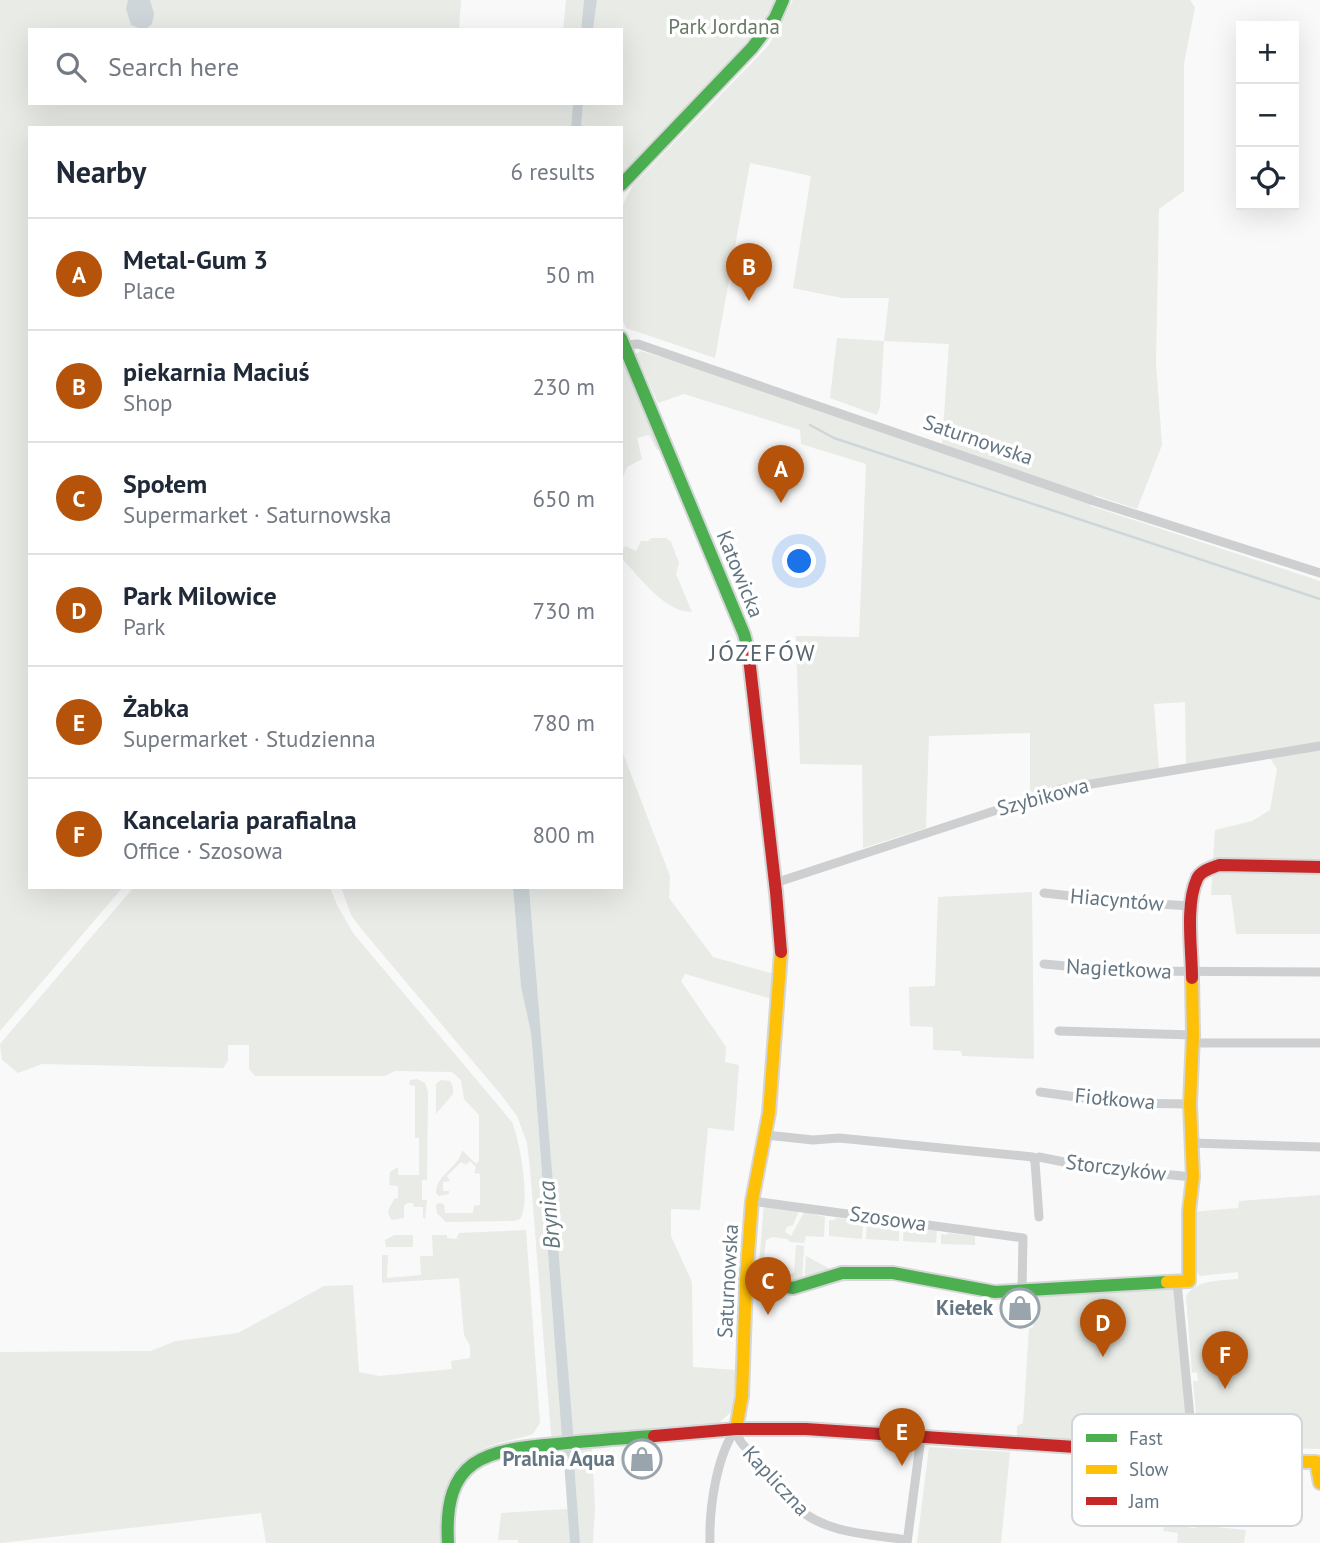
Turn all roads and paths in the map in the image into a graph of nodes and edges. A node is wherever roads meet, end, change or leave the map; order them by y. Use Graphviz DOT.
graph roads {
  1 [pos="783,0"];
  2 [pos="623,183"];
  3 [pos="623,342"];
  4 [pos="1320,573"];
  5 [pos="1320,746"];
  6 [pos="1320,867"];
  7 [pos="775,881"];
  8 [pos="1044,893"];
  9 [pos="1191,906"];
  10 [pos="1044,964"];
  11 [pos="1193,972"];
  12 [pos="1320,972"];
  13 [pos="1059,1031"];
  14 [pos="1193,1039"];
  15 [pos="1320,1044"];
  16 [pos="1040,1092"];
  17 [pos="1190,1104"];
  18 [pos="766,1135"];
  19 [pos="1191,1143"];
  20 [pos="1320,1147"];
  21 [pos="1036,1157"];
  22 [pos="1193,1177"];
  23 [pos="752,1201"];
  24 [pos="1039,1217"];
  25 [pos="747,1280"];
  26 [pos="1177,1282"];
  27 [pos="1022,1290"];
  28 [pos="1190,1414"];
  29 [pos="736,1429"];
  30 [pos="921,1437"];
  31 [pos="1072,1447"];
  32 [pos="1318,1461"];
  33 [pos="1320,1483"];
  34 [pos="907,1542"];
  35 [pos="448,1543"];
  36 [pos="710,1543"];
  1 -- 2 [label="street"];
  3 -- 4 [label="street, Saturnowska"];
  3 -- 7 [label="street, Katowicka"];
  5 -- 7 [label="street, Szybikowa"];
  6 -- 9 [label="street"];
  7 -- 18 [label="street, Saturnowska"];
  8 -- 9 [label="street, Hiacyntów"];
  9 -- 11 [label="street"];
  10 -- 11 [label="street, Nagietkowa"];
  11 -- 12 [label="street, Nagietkowa"];
  11 -- 14 [label="street"];
  13 -- 14 [label="street"];
  14 -- 15 [label="street"];
  14 -- 17 [label="street"];
  16 -- 17 [label="street, Fiołkowa"];
  17 -- 19 [label="street"];
  18 -- 21 [label="street"];
  18 -- 23 [label="street, Saturnowska"];
  19 -- 20 [label="street"];
  19 -- 22 [label="street"];
  21 -- 22 [label="street, Storczyków"];
  21 -- 24 [label="street"];
  22 -- 26 [label="street"];
  23 -- 25 [label="street, Saturnowska"];
  23 -- 27 [label="street, Szosowa"];
  25 -- 27 [label="street"];
  25 -- 29 [label="street, Saturnowska"];
  26 -- 27 [label="street"];
  26 -- 28 [label="street"];
  29 -- 30 [label="street"];
  29 -- 34 [label="street, Kapliczna"];
  29 -- 35 [label="street"];
  29 -- 36 [label="street"];
  30 -- 31 [label="street"];
  30 -- 34 [label="street"];
  32 -- 33 [label="street"];
}
